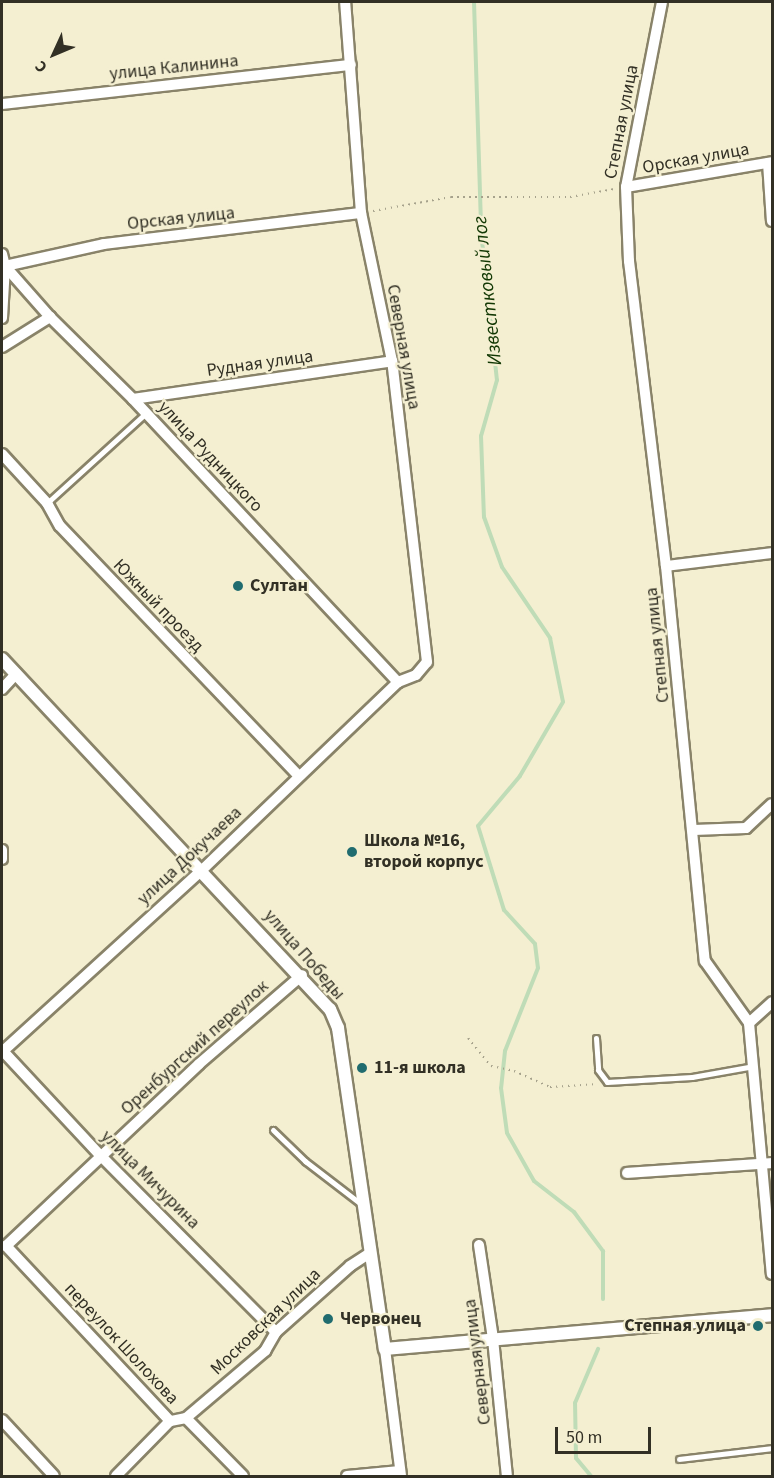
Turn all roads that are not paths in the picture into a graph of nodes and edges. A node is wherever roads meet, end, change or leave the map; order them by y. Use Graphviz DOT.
graph roads {
  1 [pos="345,2"];
  2 [pos="662,2"];
  3 [pos="351,65"];
  4 [pos="2,104"];
  5 [pos="770,163"];
  6 [pos="626,187"];
  7 [pos="361,213"];
  8 [pos="772,221"];
  9 [pos="2,254"];
  10 [pos="5,266"];
  11 [pos="50,317"];
  12 [pos="2,318"];
  13 [pos="2,347"];
  14 [pos="392,361"];
  15 [pos="133,399"];
  16 [pos="146,413"];
  17 [pos="2,454"];
  18 [pos="46,503"];
  19 [pos="772,553"];
  20 [pos="666,566"];
  21 [pos="2,659"];
  22 [pos="16,675"];
  23 [pos="398,682"];
  24 [pos="2,689"];
  25 [pos="298,775"];
  26 [pos="772,804"];
  27 [pos="694,830"];
  28 [pos="2,849"];
  29 [pos="2,859"];
  30 [pos="202,870"];
  31 [pos="302,975"];
  32 [pos="772,1002"];
  33 [pos="749,1023"];
  34 [pos="596,1038"];
  35 [pos="2,1051"];
  36 [pos="754,1066"];
  37 [pos="273,1130"];
  38 [pos="101,1156"];
  39 [pos="769,1164"];
  40 [pos="627,1173"];
  41 [pos="365,1208"];
  42 [pos="479,1245"];
  43 [pos="6,1246"];
  44 [pos="370,1253"];
  45 [pos="772,1274"];
  46 [pos="772,1315"];
  47 [pos="276,1332"];
  48 [pos="494,1339"];
  49 [pos="385,1349"];
  50 [pos="186,1418"];
  51 [pos="2,1420"];
  52 [pos="170,1421"];
  53 [pos="772,1448"];
  54 [pos="679,1459"];
  55 [pos="400,1474"];
  56 [pos="54,1476"];
  57 [pos="116,1476"];
  58 [pos="243,1476"];
  59 [pos="347,1476"];
  60 [pos="507,1476"];
  1 -- 3 [label="street, Северная улица"];
  2 -- 6 [label="street, Степная улица"];
  3 -- 4 [label="street, улица Калинина"];
  3 -- 7 [label="street, Северная улица"];
  5 -- 6 [label="street, Орская улица"];
  5 -- 8 [label="street"];
  6 -- 20 [label="street, Степная улица"];
  7 -- 10 [label="street, Орская улица"];
  7 -- 14 [label="street, Северная улица"];
  9 -- 10 [label="street, улица Рудницкого"];
  10 -- 11 [label="street, улица Рудницкого"];
  10 -- 12 [label="street"];
  11 -- 13 [label="street"];
  11 -- 15 [label="street, улица Рудницкого"];
  14 -- 15 [label="street, Рудная улица"];
  14 -- 23 [label="street, Северная улица"];
  15 -- 16 [label="street, улица Рудницкого"];
  16 -- 18 [label="lane"];
  16 -- 23 [label="street, улица Рудницкого"];
  17 -- 18 [label="street, Южный проезд"];
  18 -- 25 [label="street, Южный проезд"];
  19 -- 20 [label="street"];
  20 -- 27 [label="street, Степная улица"];
  21 -- 22 [label="street, улица Победы"];
  22 -- 24 [label="street"];
  22 -- 30 [label="street, улица Победы"];
  23 -- 25 [label="street, улица Докучаева"];
  25 -- 30 [label="street, улица Докучаева"];
  26 -- 27 [label="street"];
  27 -- 33 [label="street, Степная улица"];
  28 -- 29 [label="street"];
  30 -- 31 [label="street, улица Победы"];
  30 -- 35 [label="street, улица Докучаева"];
  31 -- 38 [label="street, Оренбургский переулок"];
  31 -- 41 [label="street, улица Победы"];
  32 -- 33 [label="street"];
  33 -- 36 [label="street, Степная улица"];
  34 -- 36 [label="lane"];
  35 -- 38 [label="street, улица Мичурина"];
  36 -- 39 [label="street, Степная улица"];
  37 -- 41 [label="lane"];
  38 -- 43 [label="street, Оренбургский переулок"];
  38 -- 47 [label="street, улица Мичурина"];
  39 -- 40 [label="street"];
  39 -- 45 [label="street, Степная улица"];
  41 -- 44 [label="street, улица Победы"];
  42 -- 48 [label="street, Северная улица"];
  43 -- 52 [label="street, переулок Шолохова"];
  44 -- 47 [label="street, Московская улица"];
  44 -- 49 [label="street, улица Победы"];
  46 -- 48 [label="street"];
  47 -- 50 [label="street, Московская улица"];
  48 -- 49 [label="street"];
  48 -- 60 [label="street, Северная улица"];
  49 -- 55 [label="street, улица Победы"];
  50 -- 52 [label="street, переулок Шолохова"];
  50 -- 58 [label="street, переулок Шолохова"];
  51 -- 56 [label="street"];
  52 -- 57 [label="street"];
  53 -- 54 [label="lane"];
  55 -- 59 [label="street"];
}
